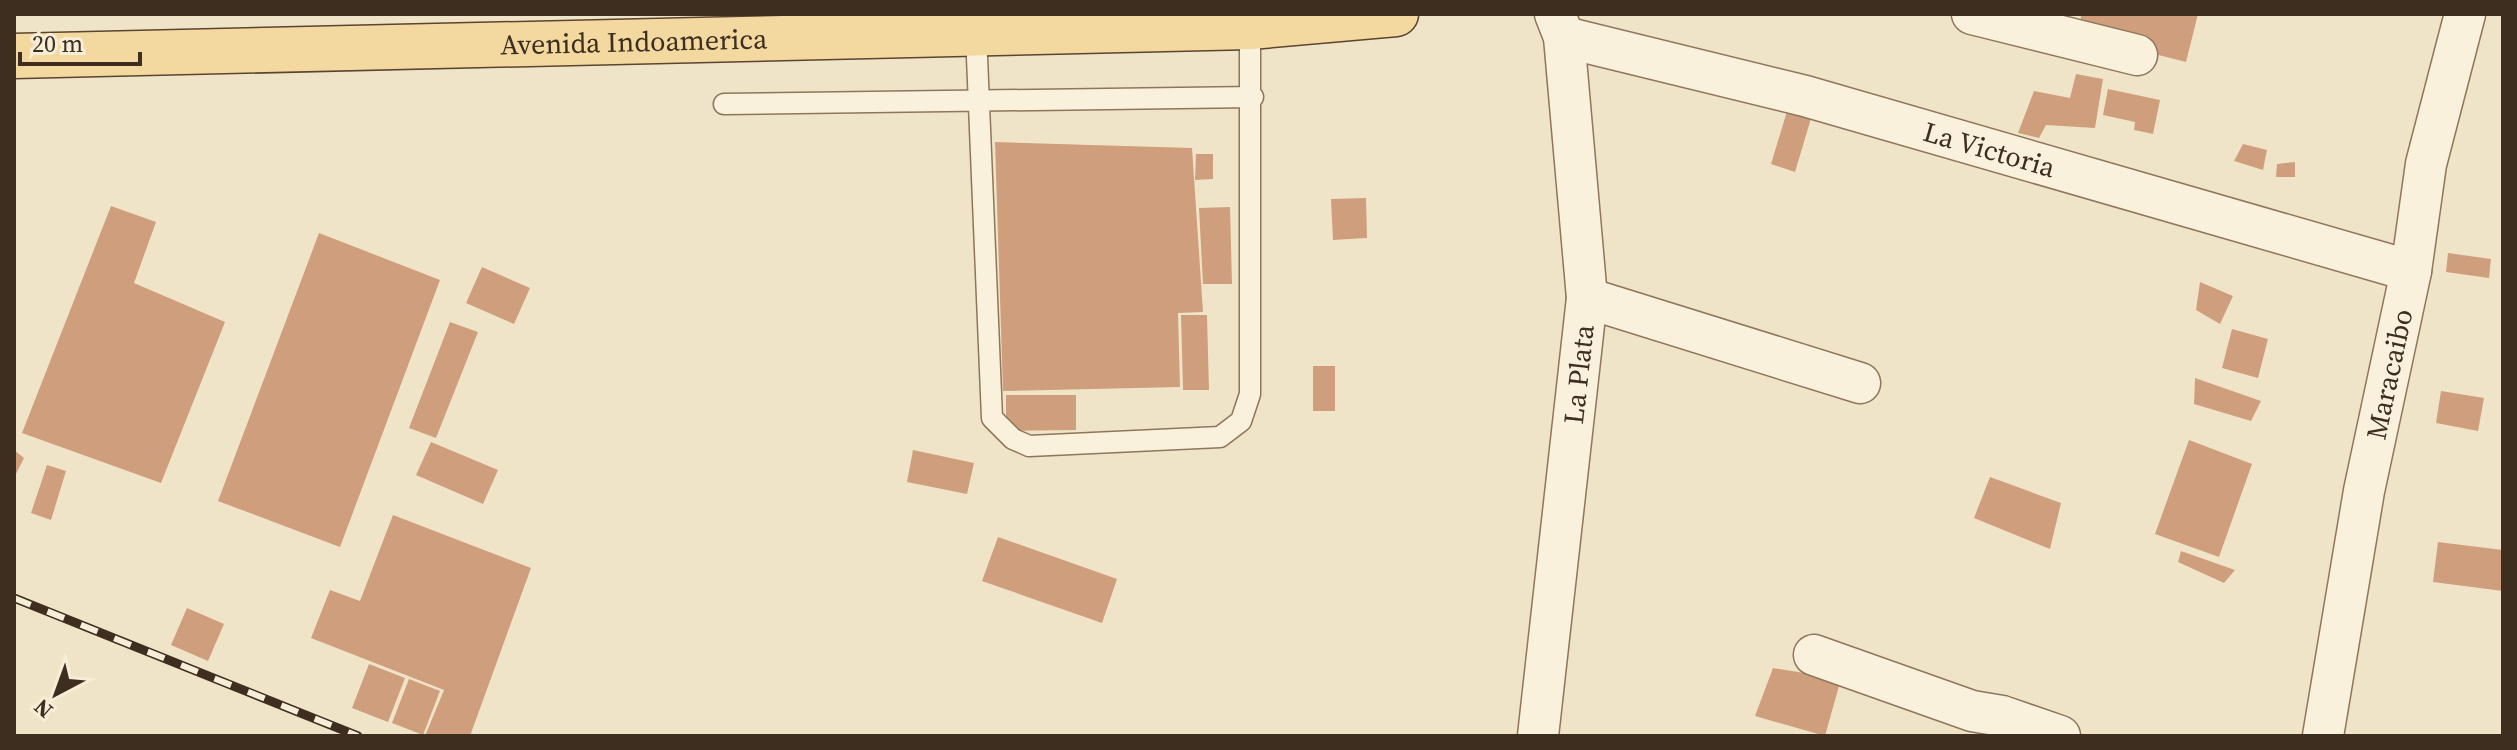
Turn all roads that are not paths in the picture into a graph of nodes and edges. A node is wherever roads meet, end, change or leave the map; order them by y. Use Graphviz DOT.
graph roads {
  1 [pos="1396,14"];
  2 [pos="1972,14"];
  3 [pos="2465,14"];
  4 [pos="1560,25"];
  5 [pos="1250,27"];
  6 [pos="976,33"];
  7 [pos="2137,55"];
  8 [pos="14,56"];
  9 [pos="1253,97"];
  10 [pos="978,101"];
  11 [pos="724,104"];
  12 [pos="2411,271"];
  13 [pos="1587,298"];
  14 [pos="1860,383"];
  15 [pos="1814,655"];
  16 [pos="1967,723"];
  17 [pos="1538,736"];
  18 [pos="2060,736"];
  19 [pos="2323,736"];
  1 -- 5 [label="main road, Avenida Indoamerica"];
  2 -- 7 [label="street"];
  3 -- 12 [label="street, Maracaibo"];
  4 -- 12 [label="street, La Victoria"];
  4 -- 13 [label="street, La Plata"];
  5 -- 6 [label="main road, Avenida Indoamerica"];
  5 -- 9 [label="lane"];
  6 -- 8 [label="main road, Avenida Indoamerica"];
  6 -- 10 [label="lane"];
  9 -- 10 [label="lane"];
  9 -- 10 [label="lane"];
  10 -- 11 [label="lane"];
  12 -- 19 [label="street, Maracaibo"];
  13 -- 14 [label="street"];
  13 -- 17 [label="street, La Plata"];
  15 -- 16 [label="street"];
  16 -- 18 [label="street"];
}
